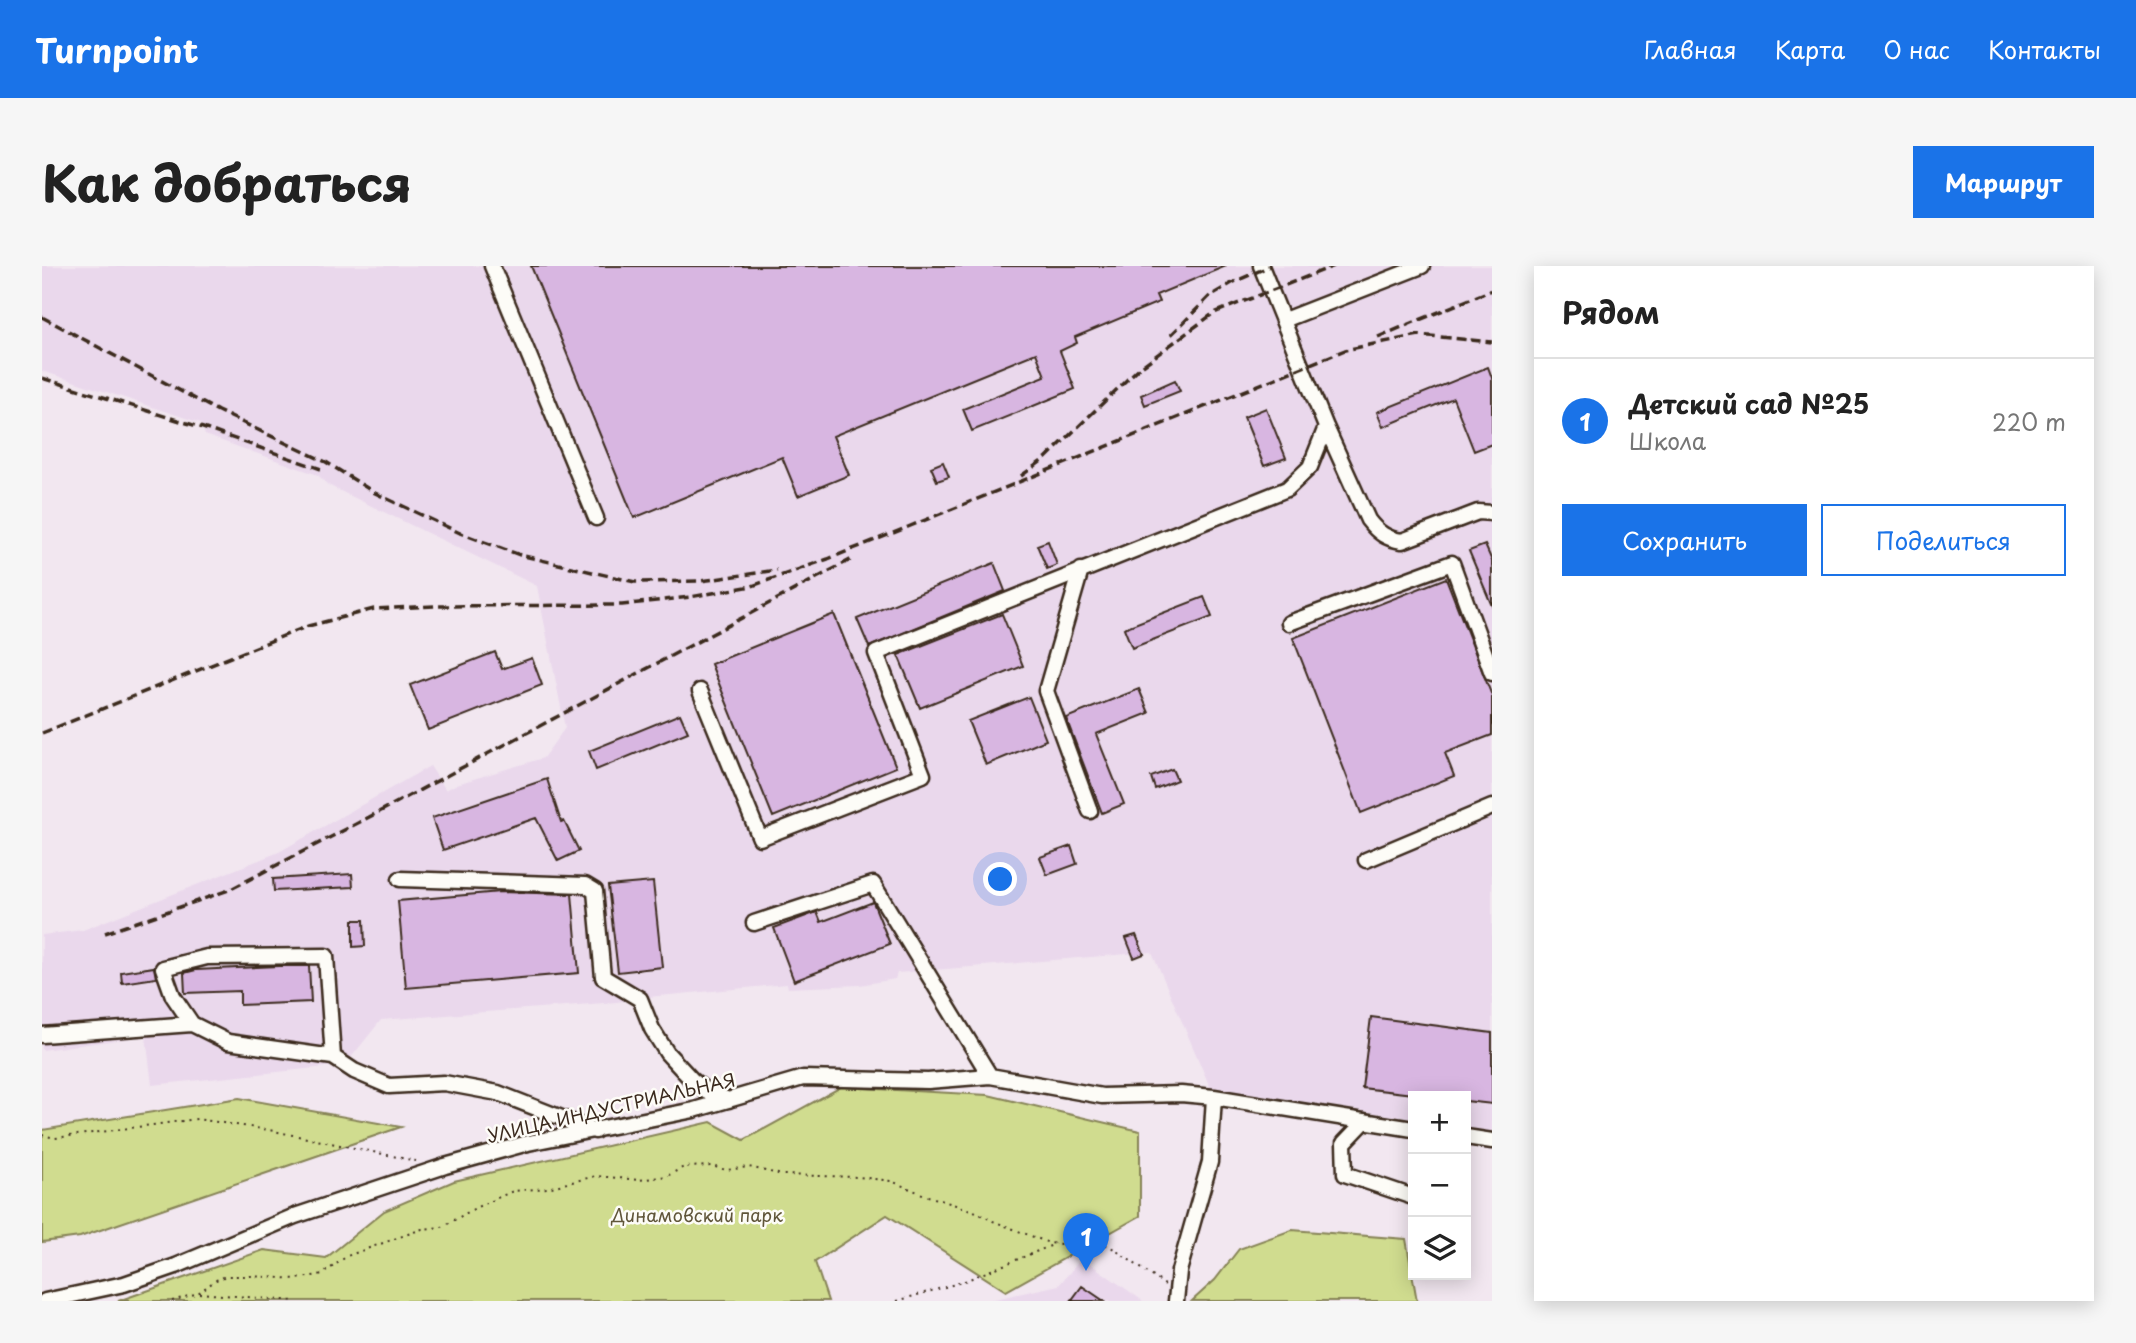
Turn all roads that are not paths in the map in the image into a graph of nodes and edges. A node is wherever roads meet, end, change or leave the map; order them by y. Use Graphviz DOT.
graph roads {
  1 [pos="492,266"];
  2 [pos="1261,266"];
  3 [pos="1422,266"];
  4 [pos="1284,320"];
  5 [pos="1326,427"];
  6 [pos="1492,513"];
  7 [pos="596,518"];
  8 [pos="1081,570"];
  9 [pos="1289,624"];
  10 [pos="1492,673"];
  11 [pos="700,691"];
  12 [pos="1492,807"];
  13 [pos="1090,811"];
  14 [pos="1366,860"];
  15 [pos="400,879"];
  16 [pos="754,923"];
  17 [pos="192,1024"];
  18 [pos="42,1035"];
  19 [pos="333,1057"];
  20 [pos="990,1076"];
  21 [pos="1214,1097"];
  22 [pos="729,1100"];
  23 [pos="1365,1121"];
  24 [pos="1408,1128"];
  25 [pos="596,1132"];
  26 [pos="1471,1138"];
  27 [pos="1492,1141"];
  28 [pos="1408,1196"];
  29 [pos="1176,1297"];
  30 [pos="45,1301"];
  1 -- 7 [label="lane"];
  2 -- 4 [label="lane"];
  3 -- 4 [label="lane"];
  4 -- 5 [label="lane"];
  5 -- 6 [label="lane"];
  5 -- 8 [label="lane"];
  8 -- 11 [label="lane"];
  8 -- 13 [label="lane"];
  9 -- 10 [label="lane"];
  12 -- 14 [label="lane"];
  15 -- 22 [label="lane"];
  16 -- 20 [label="lane"];
  17 -- 18 [label="lane"];
  17 -- 19 [label="lane"];
  17 -- 19 [label="lane"];
  19 -- 25 [label="lane"];
  20 -- 21 [label="lane, УЛИЦА ИНДУСТРИАЛЬНАЯ"];
  20 -- 22 [label="lane, УЛИЦА ИНДУСТРИАЛЬНАЯ"];
  21 -- 23 [label="lane, УЛИЦА ИНДУСТРИАЛЬНАЯ"];
  21 -- 29 [label="lane"];
  22 -- 25 [label="lane, УЛИЦА ИНДУСТРИАЛЬНАЯ"];
  23 -- 24 [label="lane, УЛИЦА ИНДУСТРИАЛЬНАЯ"];
  23 -- 28 [label="lane"];
  25 -- 30 [label="lane, УЛИЦА ИНДУСТРИАЛЬНАЯ"];
  26 -- 27 [label="lane"];
}
